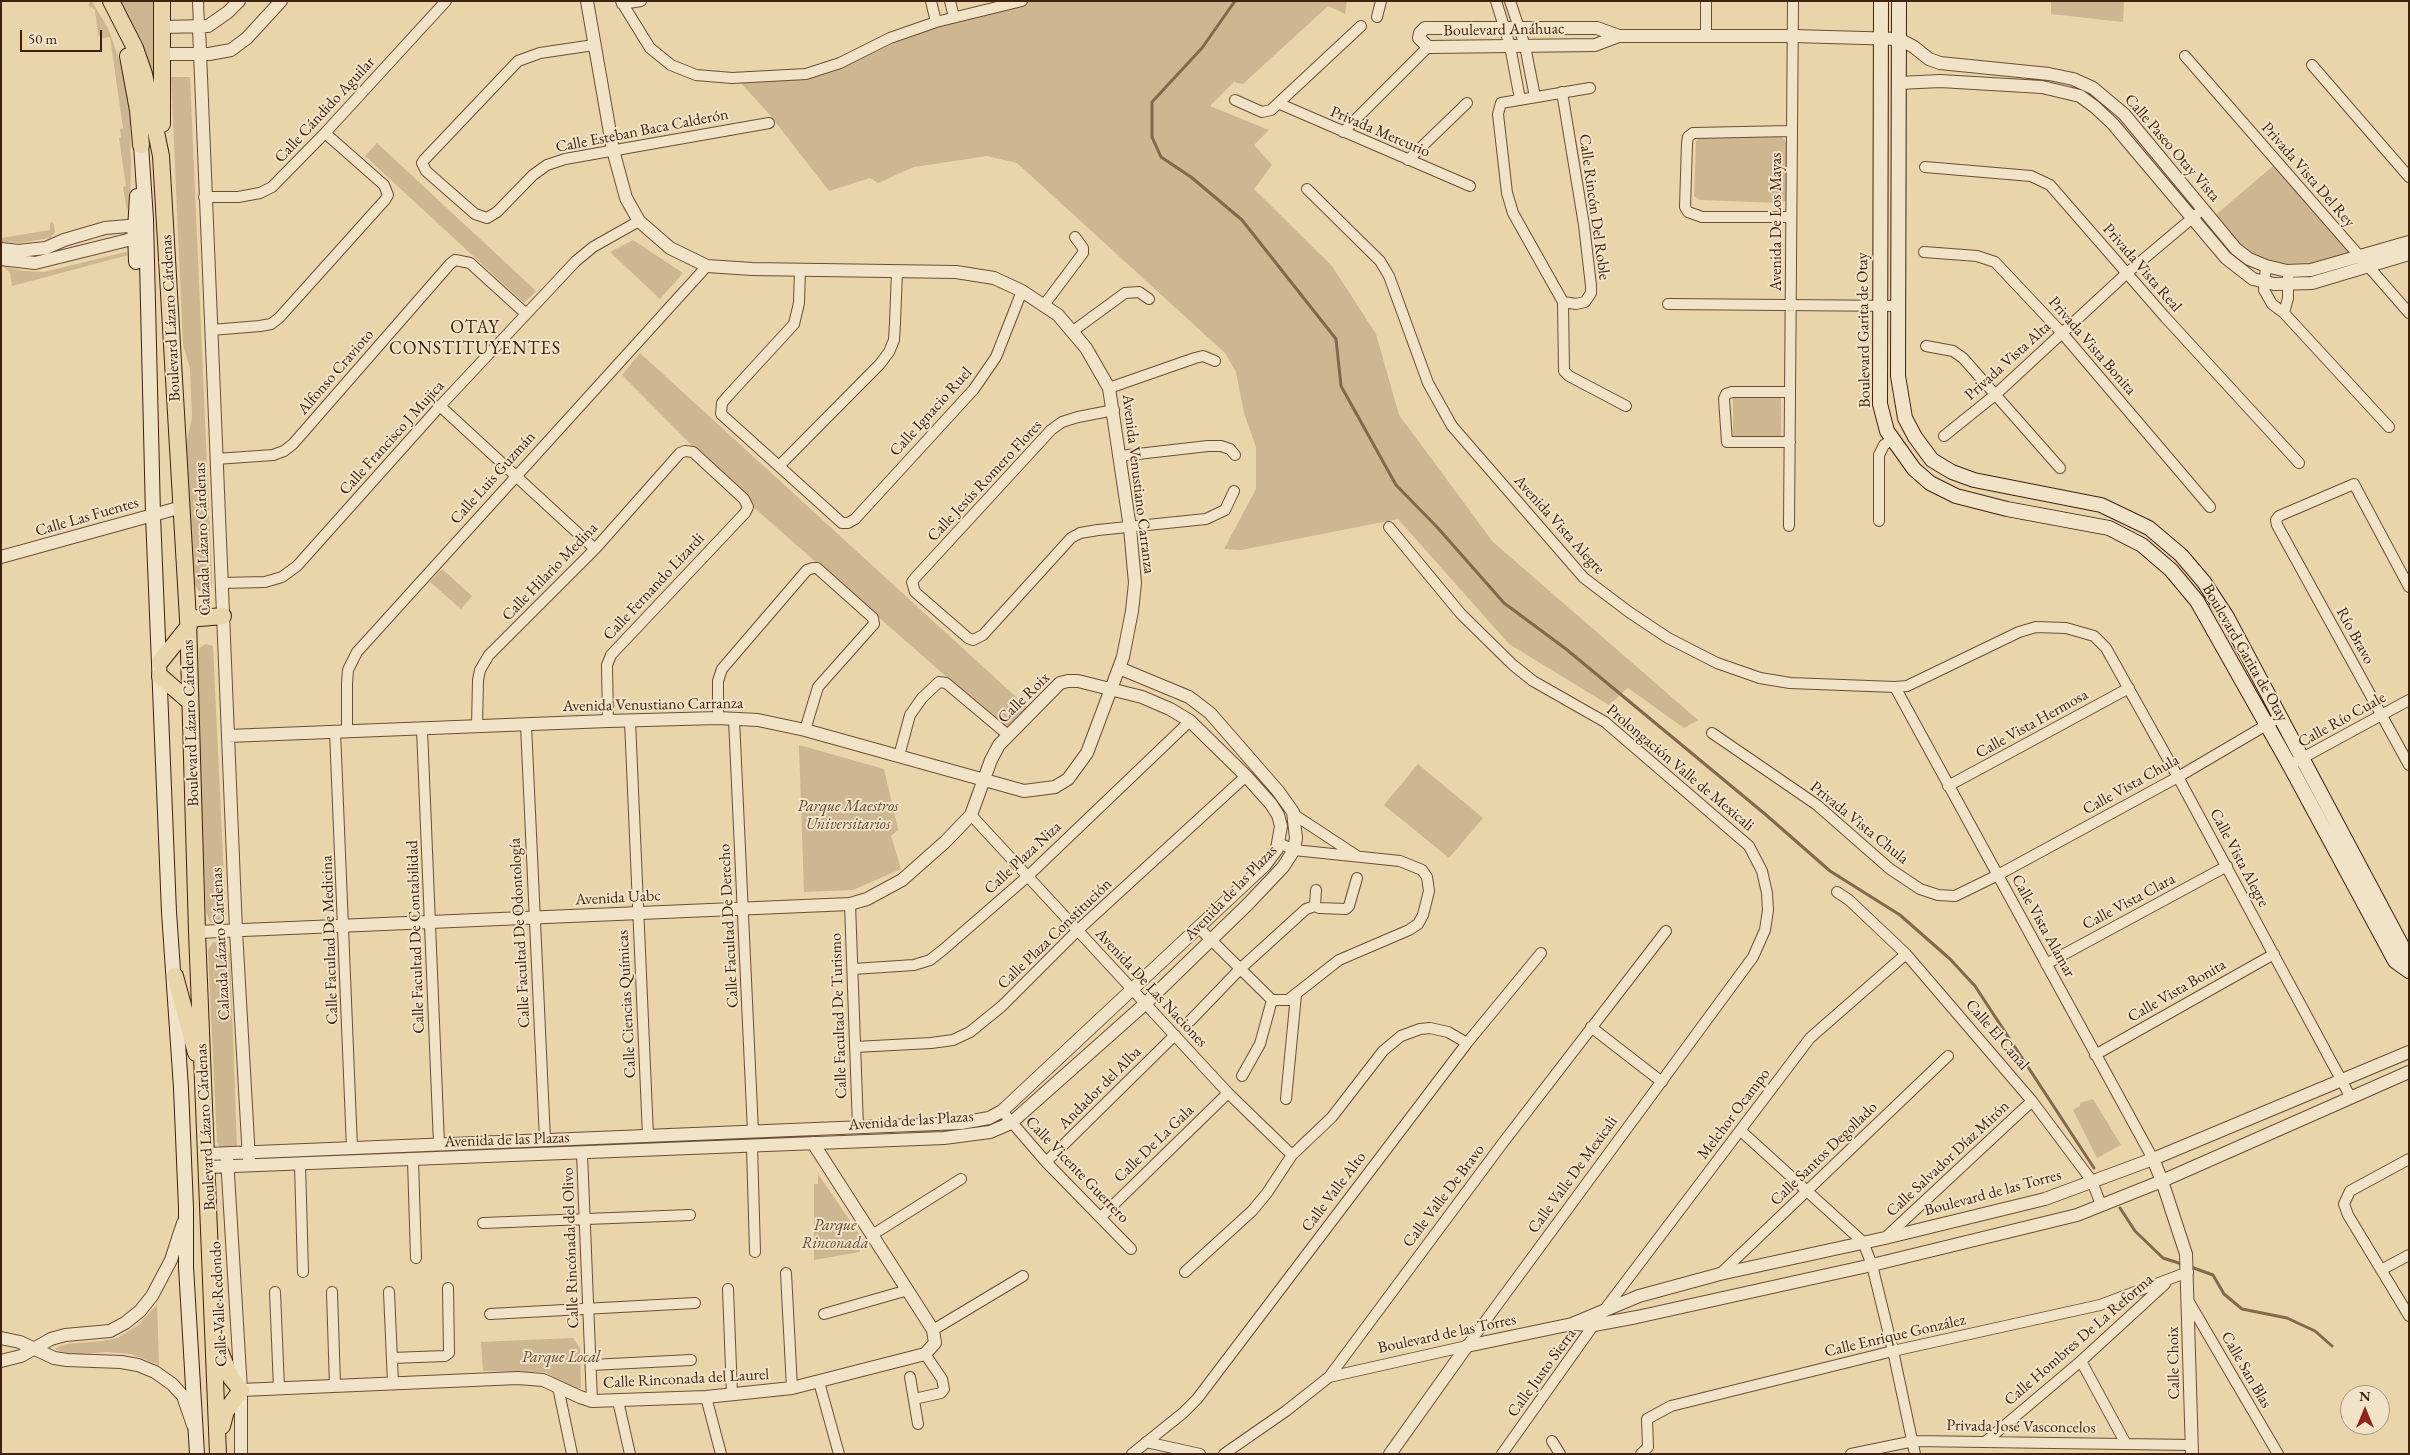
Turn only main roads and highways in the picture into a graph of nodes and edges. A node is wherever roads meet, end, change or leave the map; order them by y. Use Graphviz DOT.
graph roads {
  1 [pos="162,1"];
  2 [pos="1881,1"];
  3 [pos="1899,1"];
  4 [pos="114,8"];
  5 [pos="141,145"];
  6 [pos="161,156"];
  7 [pos="148,322"];
  8 [pos="223,616"];
  9 [pos="188,622"];
  10 [pos="160,669"];
  11 [pos="190,702"];
  12 [pos="2296,762"];
  13 [pos="2405,958"];
  14 [pos="2409,971"];
  15 [pos="174,976"];
  16 [pos="204,1082"];
  17 [pos="214,1330"];
  18 [pos="218,1451"];
  19 [pos="197,1454"];
  1 -- 6 [label="highway"];
  2 -- 12 [label="main road, Boulevard Garita de Otay"];
  3 -- 12 [label="main road, Boulevard Garita de Otay"];
  4 -- 5 [label="highway"];
  4 -- 6 [label="highway, Boulevard Lázaro Cárdenas"];
  5 -- 7 [label="main road, Boulevard Lázaro Cárdenas"];
  5 -- 7 [label="main road"];
  6 -- 9 [label="highway, Boulevard Lázaro Cárdenas"];
  7 -- 10 [label="main road, Boulevard Lázaro Cárdenas"];
  8 -- 9 [label="highway"];
  9 -- 10 [label="highway"];
  9 -- 11 [label="highway, Boulevard Lázaro Cárdenas"];
  10 -- 11 [label="highway"];
  10 -- 15 [label="main road, Boulevard Lázaro Cárdenas"];
  11 -- 16 [label="highway, Boulevard Lázaro Cárdenas"];
  12 -- 13 [label="main road, Boulevard Garita de Otay"];
  13 -- 14 [label="main road, Boulevard Garita de Otay"];
  15 -- 16 [label="highway"];
  15 -- 19 [label="main road, Boulevard Lázaro Cárdenas"];
  16 -- 17 [label="highway, Boulevard Lázaro Cárdenas"];
  17 -- 18 [label="highway, Boulevard Lázaro Cárdenas"];
  17 -- 18 [label="highway"];
}
